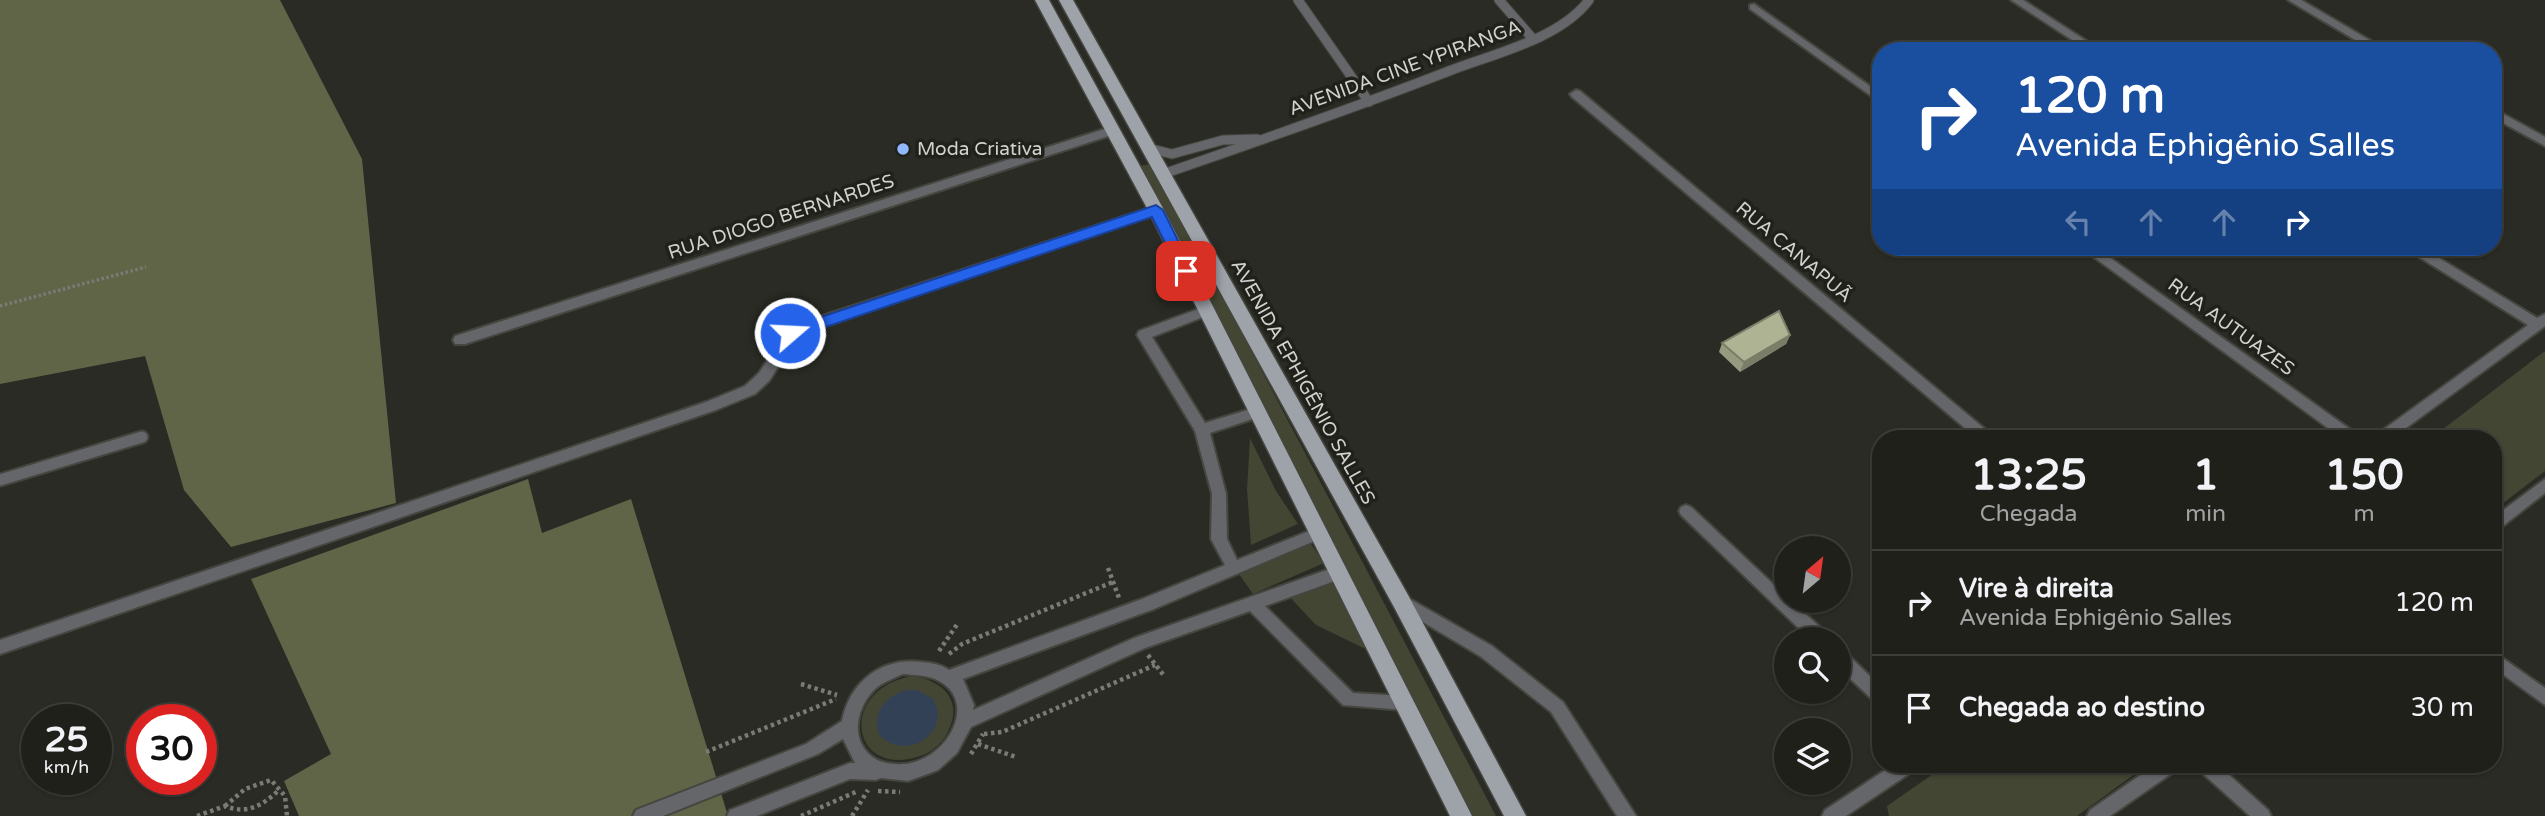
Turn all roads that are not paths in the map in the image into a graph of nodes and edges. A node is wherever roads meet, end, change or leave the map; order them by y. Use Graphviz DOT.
graph roads {
  1 [pos="1042,0"];
  2 [pos="1066,0"];
  3 [pos="1298,0"];
  4 [pos="1499,0"];
  5 [pos="1589,0"];
  6 [pos="2016,0"];
  7 [pos="2292,0"];
  8 [pos="1754,7"];
  9 [pos="1533,39"];
  10 [pos="2083,42"];
  11 [pos="2367,42"];
  12 [pos="1872,92"];
  13 [pos="1576,94"];
  14 [pos="1369,102"];
  15 [pos="2502,118"];
  16 [pos="1114,130"];
  17 [pos="1264,139"];
  18 [pos="2545,142"];
  19 [pos="1148,148"];
  20 [pos="1163,174"];
  21 [pos="1156,210"];
  22 [pos="2099,256"];
  23 [pos="2427,256"];
  24 [pos="1206,311"];
  25 [pos="2541,322"];
  26 [pos="460,340"];
  27 [pos="1257,412"];
  28 [pos="1202,430"];
  29 [pos="1976,430"];
  30 [pos="2340,430"];
  31 [pos="2393,430"];
  32 [pos="142,437"];
  33 [pos="0,480"];
  34 [pos="2545,485"];
  35 [pos="1686,511"];
  36 [pos="2502,519"];
  37 [pos="1319,534"];
  38 [pos="1234,569"];
  39 [pos="1338,573"];
  40 [pos="1401,601"];
  41 [pos="1252,603"];
  42 [pos="1808,627"];
  43 [pos="0,647"];
  44 [pos="2502,665"];
  45 [pos="1851,668"];
  46 [pos="949,677"];
  47 [pos="1872,688"];
  48 [pos="2545,698"];
  49 [pos="1404,703"];
  50 [pos="966,721"];
  51 [pos="848,726"];
  52 [pos="891,773"];
  53 [pos="1896,773"];
  54 [pos="2158,773"];
  55 [pos="2215,773"];
  56 [pos="642,816"];
  57 [pos="736,816"];
  58 [pos="1461,816"];
  59 [pos="1515,816"];
  60 [pos="1627,816"];
  61 [pos="1831,816"];
  62 [pos="2096,816"];
  63 [pos="2262,816"];
  1 -- 16 [label="main road"];
  2 -- 19 [label="main road, AVENIDA EPHIGÊNIO SALLES"];
  3 -- 14 [label="lane"];
  4 -- 9 [label="lane"];
  5 -- 9 [label="lane, AVENIDA CINE YPIRANGA"];
  6 -- 10 [label="street"];
  7 -- 11 [label="street"];
  8 -- 12 [label="street"];
  9 -- 14 [label="lane, AVENIDA CINE YPIRANGA"];
  13 -- 29 [label="street, RUA CANAPUÃ"];
  14 -- 17 [label="lane, AVENIDA CINE YPIRANGA"];
  15 -- 18 [label="street"];
  16 -- 21 [label="main road"];
  16 -- 26 [label="street, RUA DIOGO BERNARDES"];
  17 -- 19 [label="lane, AVENIDA CINE YPIRANGA"];
  17 -- 20 [label="lane, AVENIDA CINE YPIRANGA"];
  19 -- 20 [label="main road, AVENIDA EPHIGÊNIO SALLES"];
  20 -- 40 [label="main road, AVENIDA EPHIGÊNIO SALLES"];
  21 -- 24 [label="main road"];
  21 -- 43 [label="street"];
  22 -- 30 [label="street, RUA AUTUAZES"];
  23 -- 25 [label="street"];
  24 -- 27 [label="main road"];
  24 -- 28 [label="street"];
  25 -- 31 [label="street"];
  27 -- 28 [label="street"];
  27 -- 37 [label="main road"];
  28 -- 38 [label="street"];
  32 -- 33 [label="lane"];
  34 -- 36 [label="street"];
  35 -- 42 [label="street"];
  37 -- 38 [label="street"];
  37 -- 39 [label="main road"];
  38 -- 46 [label="street"];
  39 -- 41 [label="street"];
  39 -- 49 [label="main road"];
  40 -- 59 [label="main road, AVENIDA EPHIGÊNIO SALLES"];
  40 -- 60 [label="street"];
  41 -- 49 [label="street"];
  41 -- 50 [label="street"];
  44 -- 48 [label="street"];
  45 -- 47 [label="street"];
  46 -- 50 [label="street"];
  46 -- 51 [label="street"];
  49 -- 58 [label="main road"];
  50 -- 52 [label="street"];
  51 -- 52 [label="street"];
  51 -- 56 [label="street"];
  52 -- 57 [label="street"];
  53 -- 61 [label="street"];
  54 -- 62 [label="street"];
  55 -- 63 [label="street"];
}
